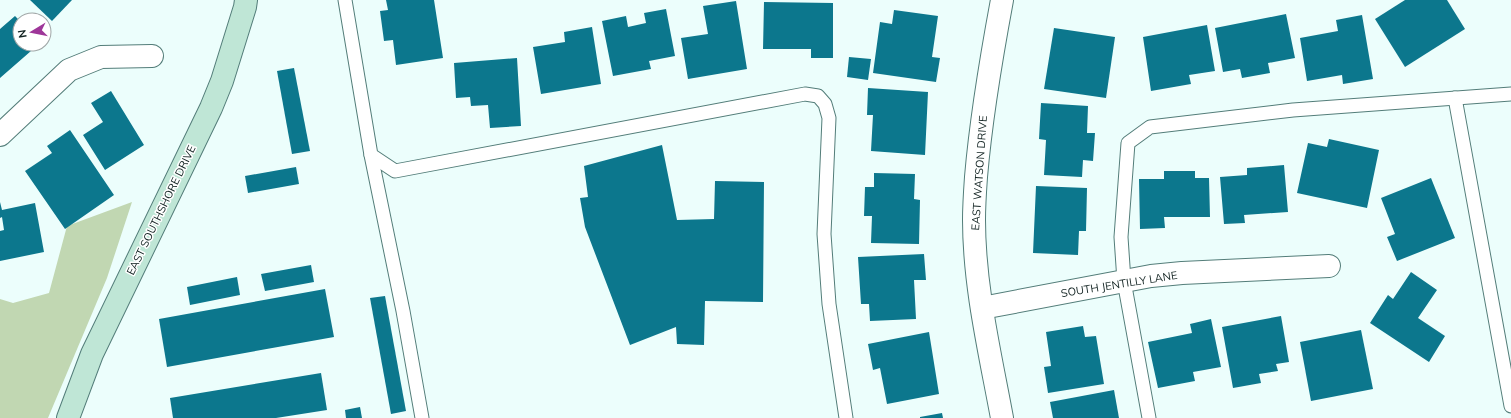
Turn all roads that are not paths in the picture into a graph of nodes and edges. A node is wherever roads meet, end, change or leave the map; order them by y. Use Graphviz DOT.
graph roads {
  1 [pos="246,0"];
  2 [pos="345,0"];
  3 [pos="1002,0"];
  4 [pos="152,56"];
  5 [pos="1511,94"];
  6 [pos="1455,98"];
  7 [pos="0,135"];
  8 [pos="371,155"];
  9 [pos="1329,266"];
  10 [pos="1124,281"];
  11 [pos="982,308"];
  12 [pos="1511,406"];
  13 [pos="68,418"];
  14 [pos="422,418"];
  15 [pos="846,418"];
  16 [pos="1002,418"];
  17 [pos="1149,418"];
  1 -- 13 [label="street, EAST SOUTHSHORE DRIVE"];
  2 -- 8 [label="lane"];
  3 -- 11 [label="street, EAST WATSON DRIVE"];
  4 -- 7 [label="street"];
  5 -- 6 [label="lane"];
  6 -- 10 [label="lane"];
  6 -- 12 [label="lane"];
  8 -- 14 [label="lane"];
  8 -- 15 [label="lane"];
  9 -- 10 [label="street, SOUTH JENTILLY LANE"];
  10 -- 11 [label="street, SOUTH JENTILLY LANE"];
  10 -- 17 [label="lane"];
  11 -- 16 [label="street, EAST WATSON DRIVE"];
}
